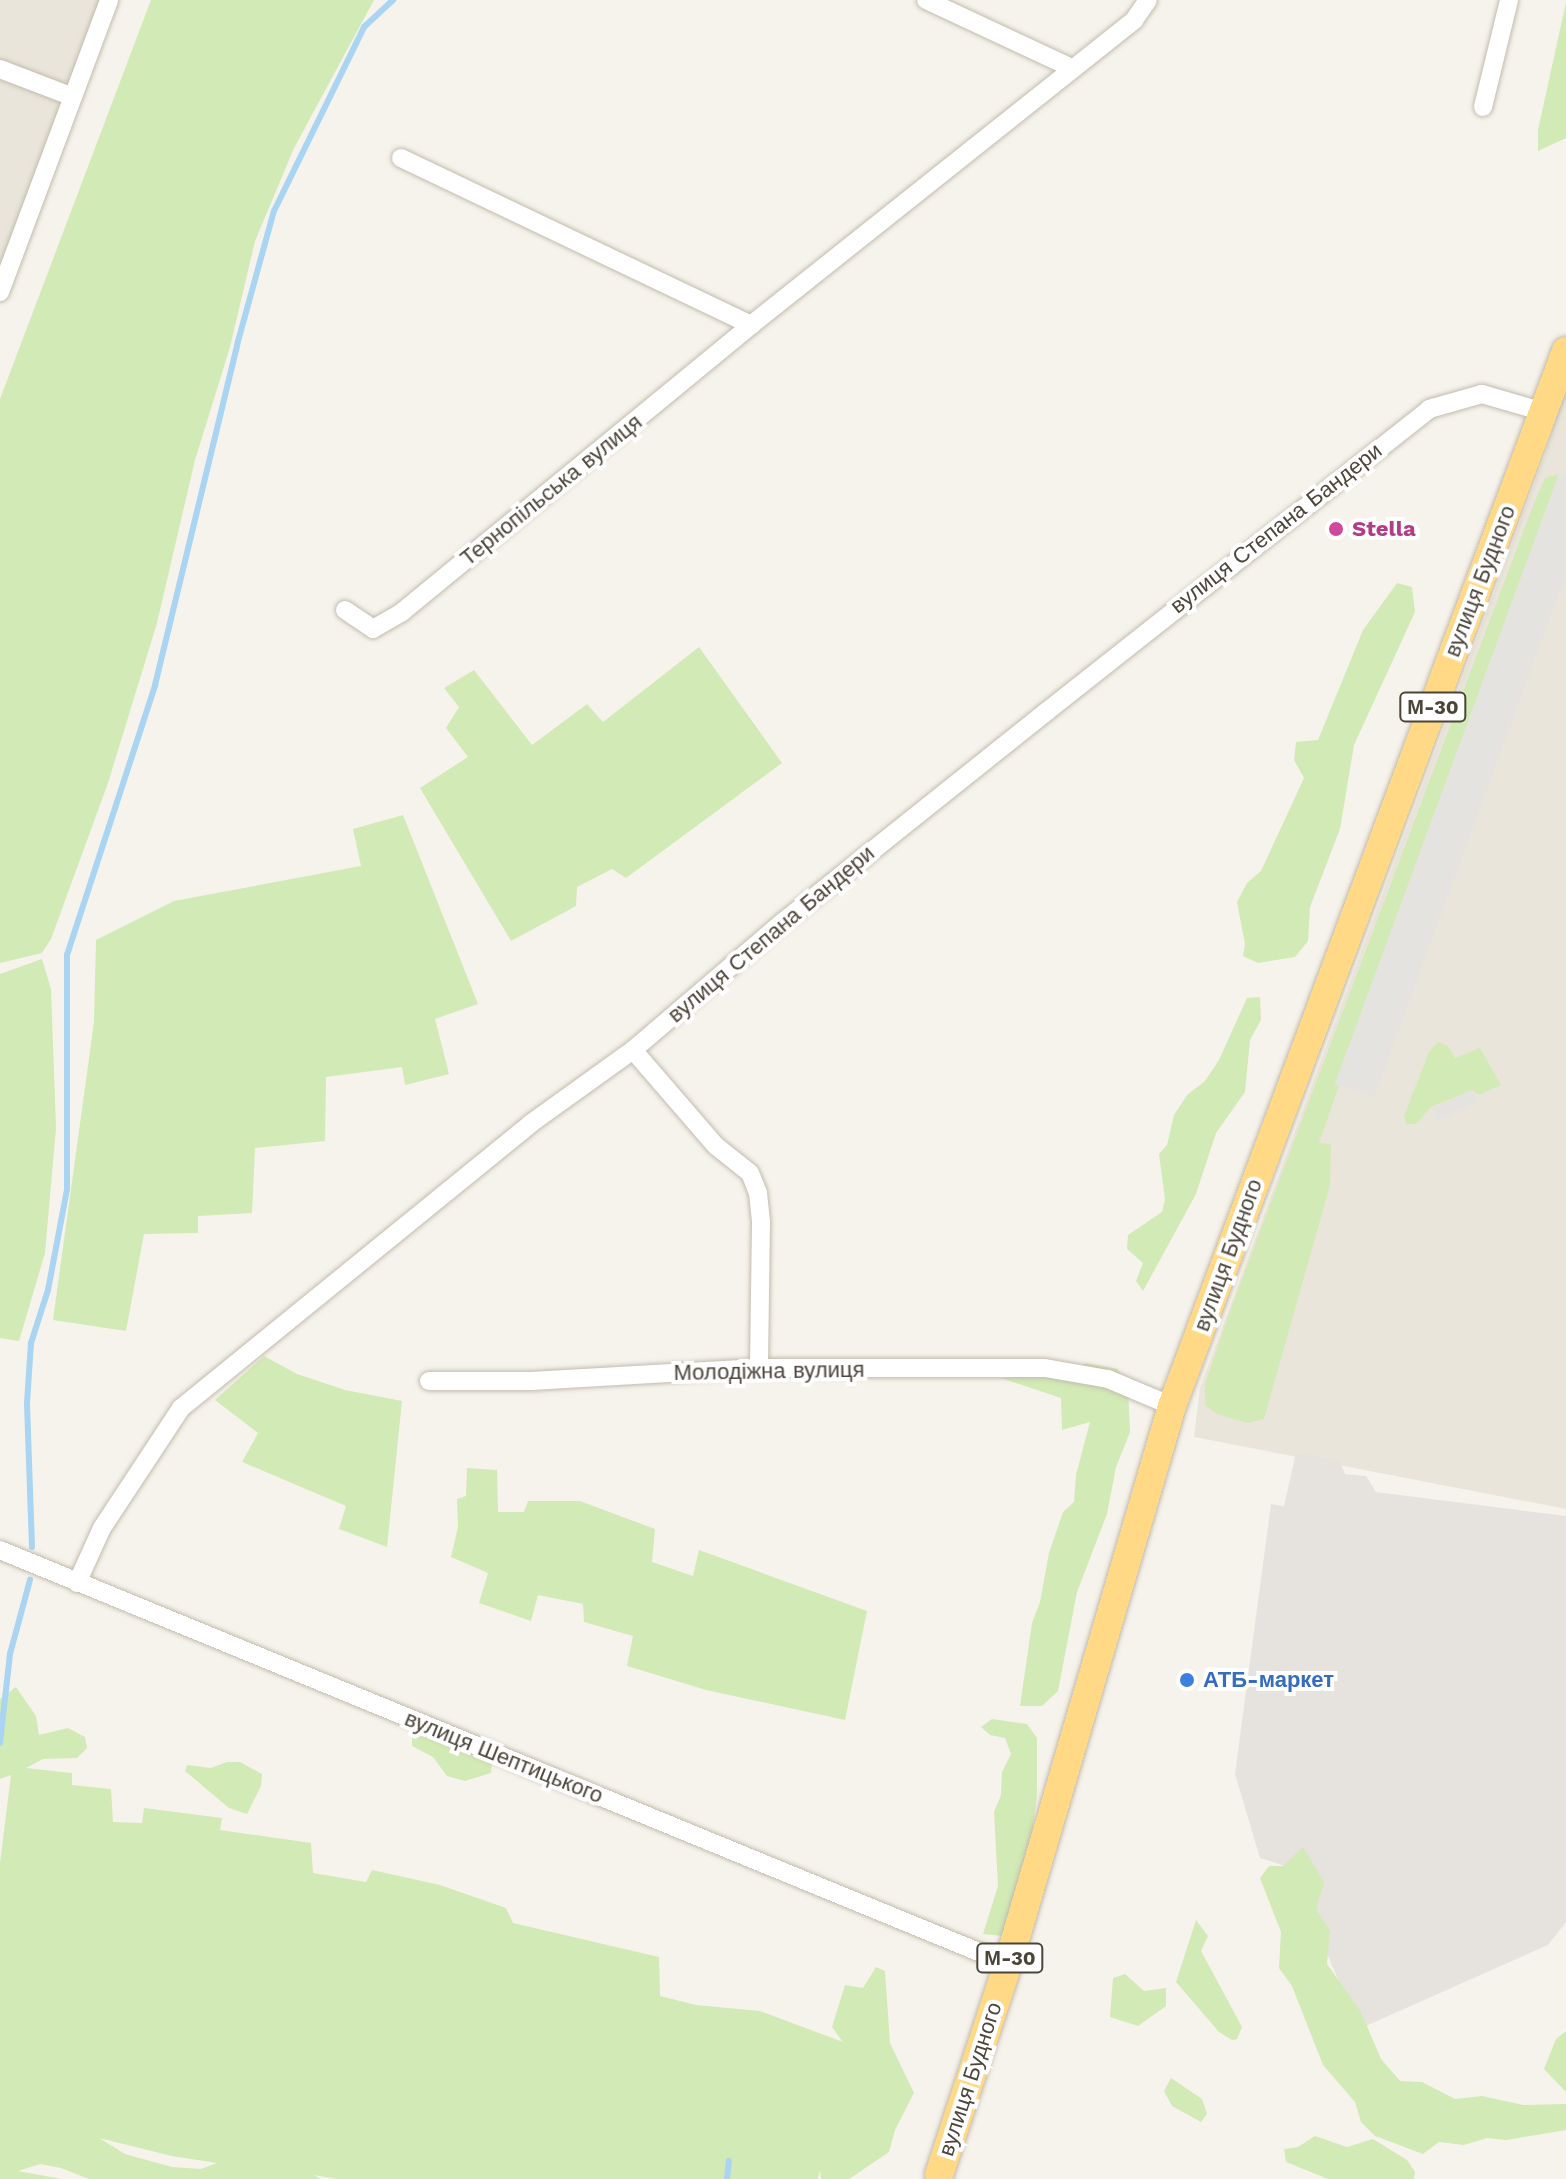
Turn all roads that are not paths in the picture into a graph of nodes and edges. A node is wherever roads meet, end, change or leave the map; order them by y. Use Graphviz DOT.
graph roads {
  1 [pos="109,0"];
  2 [pos="926,0"];
  3 [pos="1148,0"];
  4 [pos="1509,0"];
  5 [pos="1072,68"];
  6 [pos="0,69"];
  7 [pos="73,97"];
  8 [pos="1483,107"];
  9 [pos="401,158"];
  10 [pos="0,292"];
  11 [pos="751,325"];
  12 [pos="1566,351"];
  13 [pos="1544,412"];
  14 [pos="345,610"];
  15 [pos="633,1050"];
  16 [pos="759,1368"];
  17 [pos="429,1381"];
  18 [pos="1172,1406"];
  19 [pos="0,1550"];
  20 [pos="77,1583"];
  21 [pos="1008,1964"];
  22 [pos="943,2178"];
  1 -- 7 [label="street"];
  2 -- 5 [label="street"];
  3 -- 5 [label="street, Тернопільська вулиця"];
  4 -- 8 [label="street"];
  5 -- 11 [label="street, Тернопільська вулиця"];
  6 -- 7 [label="street"];
  7 -- 10 [label="street"];
  9 -- 11 [label="street"];
  11 -- 14 [label="street, Тернопільська вулиця"];
  12 -- 13 [label="highway, вулиця Будного / М-30"];
  13 -- 15 [label="street, вулиця Степана Бандери"];
  13 -- 18 [label="highway, вулиця Будного / М-30"];
  15 -- 16 [label="street"];
  15 -- 20 [label="street, вулиця Степана Бандери"];
  16 -- 17 [label="street, Молодіжна вулиця"];
  16 -- 18 [label="street, Молодіжна вулиця"];
  18 -- 21 [label="highway, вулиця Будного / М-30"];
  19 -- 20 [label="street, вулиця Шептицького"];
  20 -- 21 [label="street, вулиця Шептицького"];
  21 -- 22 [label="highway, вулиця Будного / М-30"];
}
